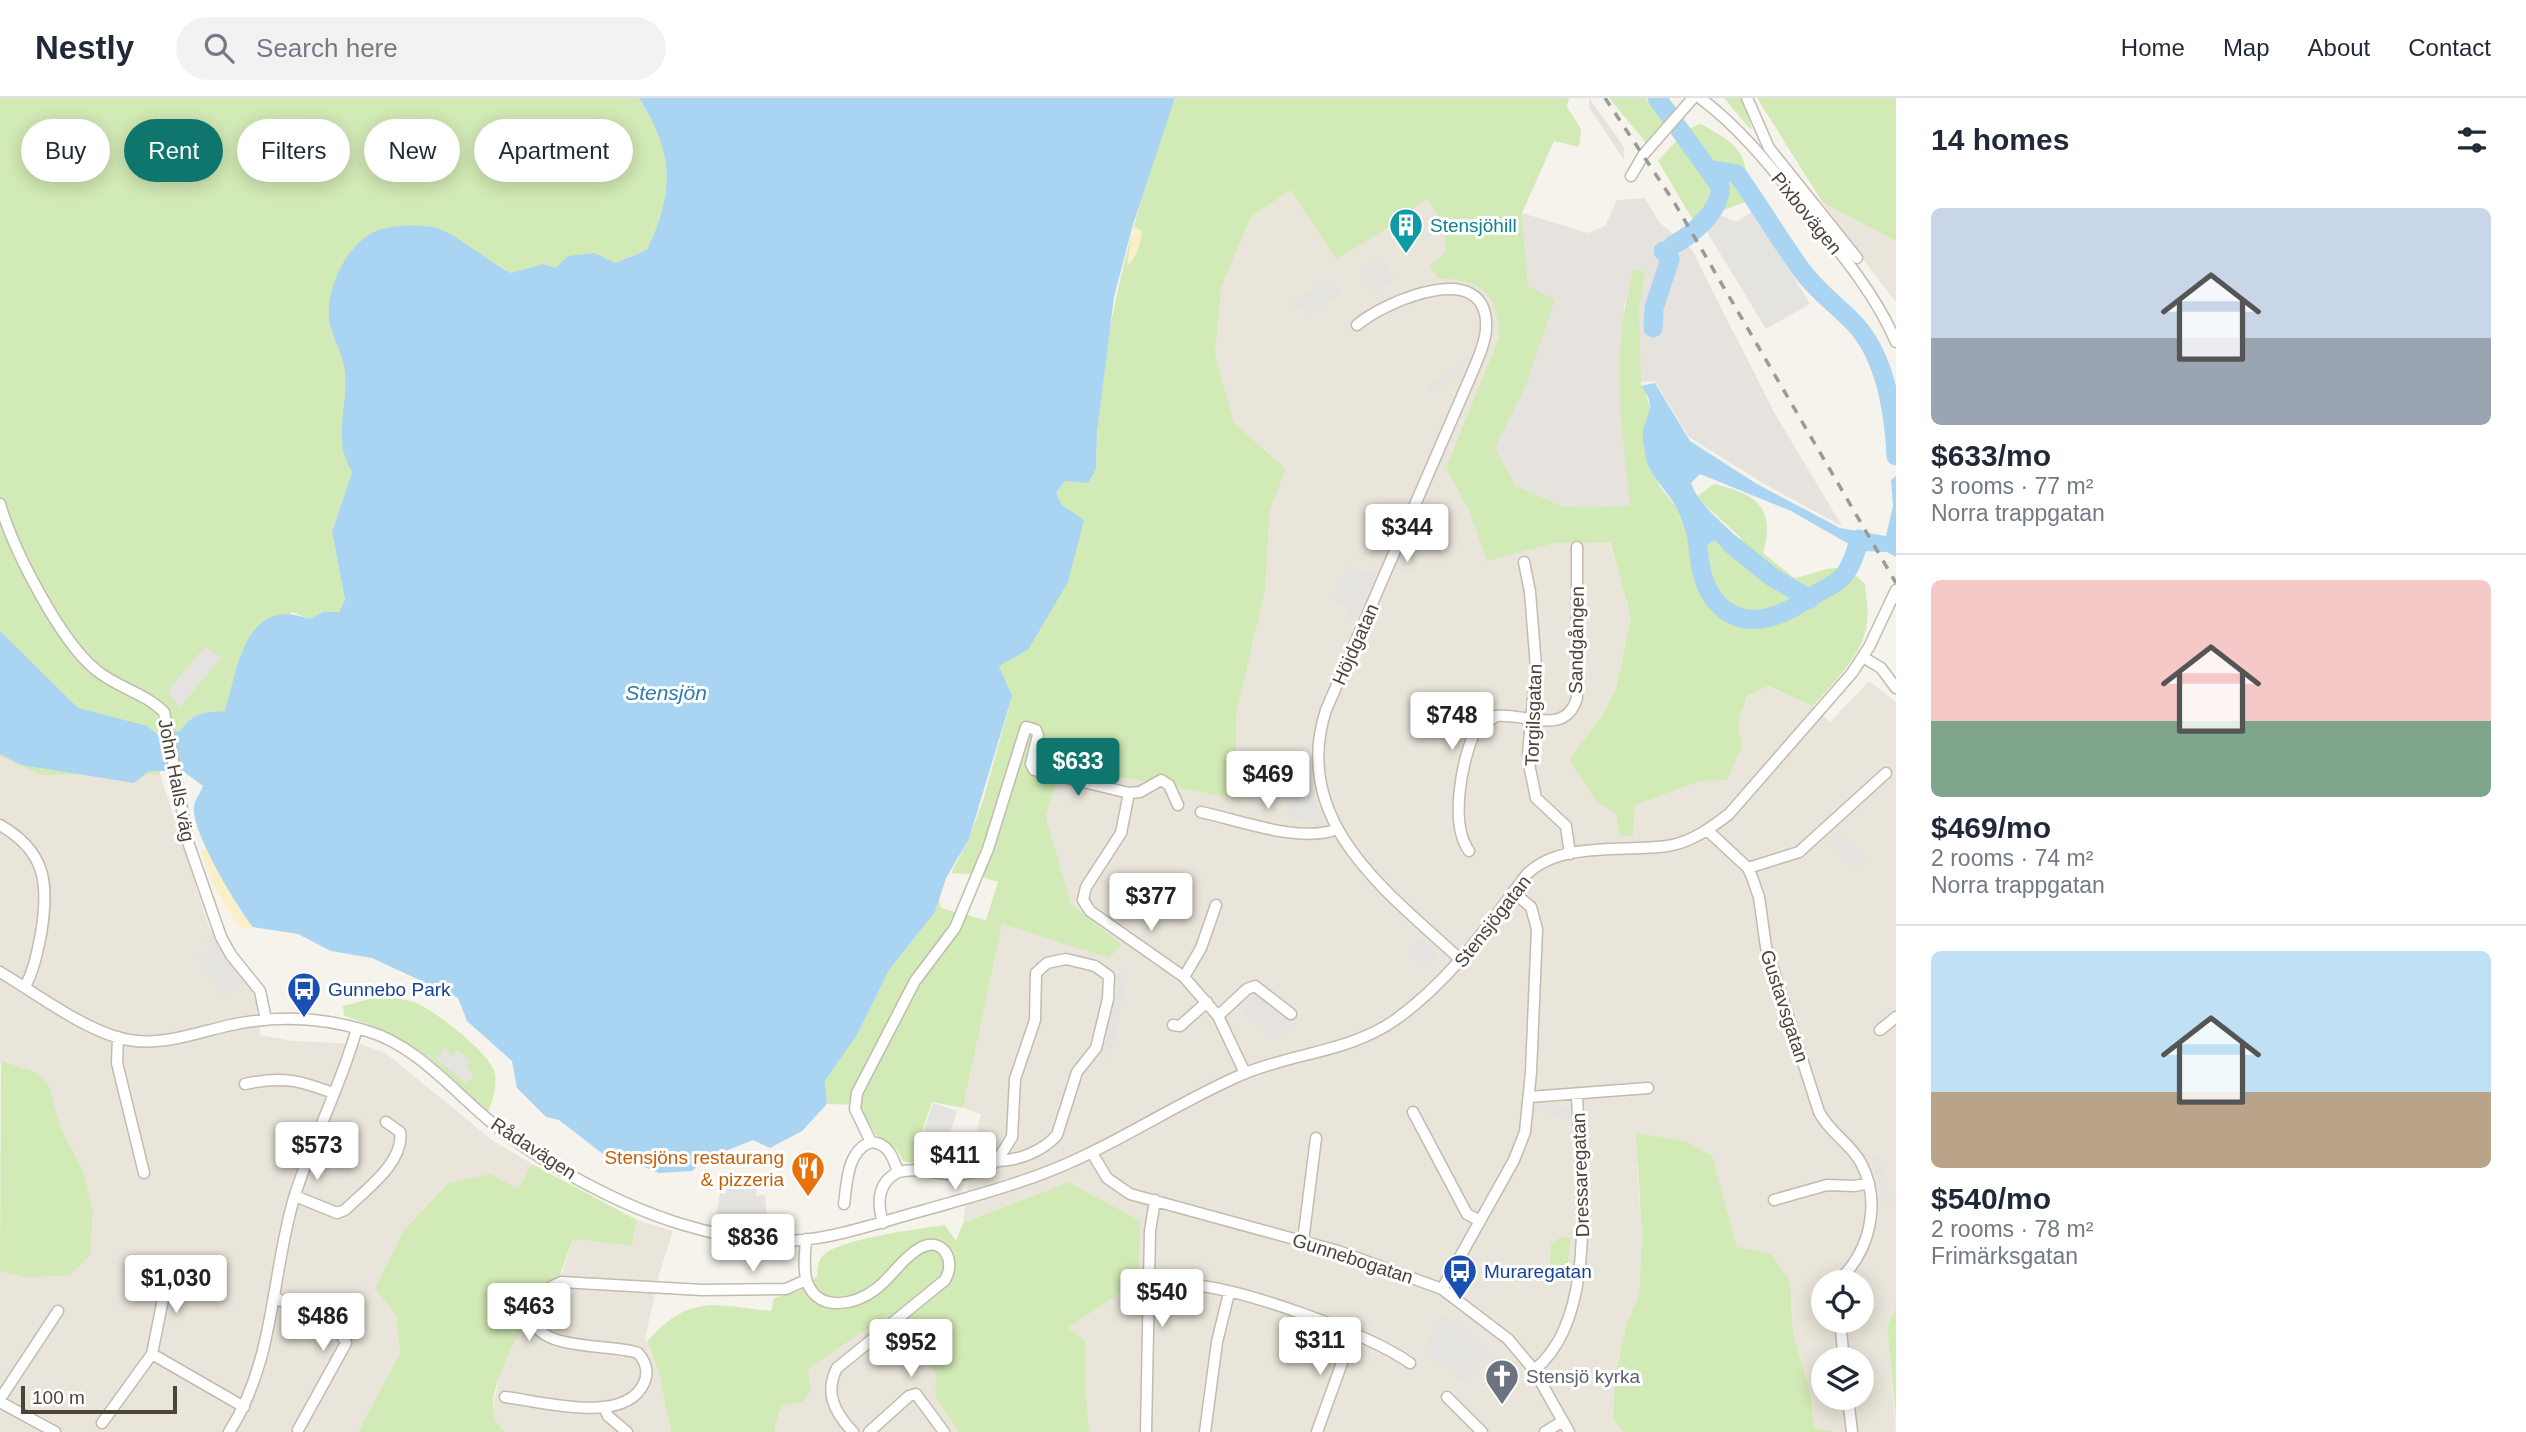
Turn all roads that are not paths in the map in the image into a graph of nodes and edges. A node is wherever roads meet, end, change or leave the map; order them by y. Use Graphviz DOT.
graph roads {
  1 [pos="1693,98"];
  2 [pos="1700,98"];
  3 [pos="1748,98"];
  4 [pos="1631,176"];
  5 [pos="1857,258"];
  6 [pos="1357,325"];
  7 [pos="1896,342"];
  8 [pos="0,504"];
  9 [pos="1577,547"];
  10 [pos="1524,562"];
  11 [pos="1896,590"];
  12 [pos="1863,657"];
  13 [pos="1896,688"];
  14 [pos="1531,719"];
  15 [pos="1886,773"];
  16 [pos="1129,793"];
  17 [pos="1178,805"];
  18 [pos="1201,812"];
  19 [pos="0,825"];
  20 [pos="1337,829"];
  21 [pos="1707,830"];
  22 [pos="1469,851"];
  23 [pos="1570,854"];
  24 [pos="1748,868"];
  25 [pos="1513,892"];
  26 [pos="1216,905"];
  27 [pos="1462,961"];
  28 [pos="0,972"];
  29 [pos="1184,977"];
  30 [pos="25,987"];
  31 [pos="1207,1002"];
  32 [pos="1291,1014"];
  33 [pos="1218,1016"];
  34 [pos="1896,1017"];
  35 [pos="266,1020"];
  36 [pos="1173,1025"];
  37 [pos="357,1028"];
  38 [pos="1880,1030"];
  39 [pos="118,1038"];
  40 [pos="1245,1073"];
  41 [pos="245,1084"];
  42 [pos="1648,1088"];
  43 [pos="333,1093"];
  44 [pos="1577,1094"];
  45 [pos="1529,1097"];
  46 [pos="1413,1112"];
  47 [pos="386,1122"];
  48 [pos="1316,1138"];
  49 [pos="872,1142"];
  50 [pos="1092,1153"];
  51 [pos="996,1161"];
  52 [pos="898,1171"];
  53 [pos="144,1173"];
  54 [pos="1869,1183"];
  55 [pos="295,1196"];
  56 [pos="1155,1200"];
  57 [pos="1774,1200"];
  58 [pos="844,1204"];
  59 [pos="1480,1221"];
  60 [pos="883,1223"];
  61 [pos="806,1239"];
  62 [pos="1303,1241"];
  63 [pos="169,1269"];
  64 [pos="1845,1270"];
  65 [pos="806,1280"];
  66 [pos="1149,1284"];
  67 [pos="1441,1289"];
  68 [pos="1229,1293"];
  69 [pos="274,1297"];
  70 [pos="58,1311"];
  71 [pos="1352,1335"];
  72 [pos="152,1354"];
  73 [pos="1410,1363"];
  74 [pos="1534,1370"];
  75 [pos="505,1397"];
  76 [pos="1447,1397"];
  77 [pos="0,1401"];
  78 [pos="244,1407"];
  79 [pos="604,1407"];
  80 [pos="1850,1410"];
  81 [pos="1563,1421"];
  82 [pos="102,1423"];
  83 [pos="42,1429"];
  84 [pos="298,1430"];
  85 [pos="55,1432"];
  86 [pos="229,1432"];
  87 [pos="627,1432"];
  88 [pos="853,1432"];
  89 [pos="869,1432"];
  90 [pos="944,1432"];
  91 [pos="1146,1432"];
  92 [pos="1205,1432"];
  93 [pos="1317,1432"];
  94 [pos="1482,1432"];
  95 [pos="1545,1432"];
  96 [pos="1569,1432"];
  97 [pos="1852,1432"];
  1 -- 4 [label="street"];
  2 -- 7 [label="street, Pixbovägen"];
  3 -- 5 [label="street"];
  6 -- 20 [label="street, Höjdgatan"];
  8 -- 35 [label="street, John Halls väg"];
  9 -- 14 [label="street, Sandgången"];
  10 -- 14 [label="street, Torgilsgatan"];
  11 -- 12 [label="street, Stensjögatan"];
  12 -- 13 [label="street"];
  12 -- 21 [label="street, Stensjögatan"];
  14 -- 22 [label="street, Sandgången"];
  14 -- 23 [label="street, Torgilsgatan"];
  15 -- 24 [label="street"];
  16 -- 17 [label="street"];
  16 -- 29 [label="street"];
  16 -- 49 [label="street"];
  18 -- 20 [label="street"];
  19 -- 30 [label="street"];
  20 -- 27 [label="street, Höjdgatan"];
  21 -- 23 [label="street, Stensjögatan"];
  21 -- 24 [label="street, Gustavsgatan"];
  23 -- 25 [label="street, Stensjögatan"];
  24 -- 54 [label="street, Gustavsgatan"];
  25 -- 27 [label="street, Stensjögatan"];
  25 -- 45 [label="street"];
  26 -- 29 [label="street"];
  27 -- 40 [label="street, Stensjögatan"];
  28 -- 30 [label="street, Rådavägen"];
  29 -- 31 [label="street"];
  30 -- 39 [label="street, Rådavägen"];
  31 -- 33 [label="street"];
  31 -- 36 [label="street"];
  32 -- 33 [label="street"];
  33 -- 40 [label="street"];
  34 -- 38 [label="street"];
  35 -- 37 [label="street, Rådavägen"];
  35 -- 39 [label="street, Rådavägen"];
  37 -- 43 [label="street"];
  37 -- 61 [label="street, Rådavägen"];
  39 -- 53 [label="street"];
  40 -- 50 [label="street, Stensjögatan"];
  41 -- 43 [label="street"];
  42 -- 44 [label="street"];
  43 -- 55 [label="street"];
  44 -- 45 [label="street"];
  44 -- 74 [label="street, Dressaregatan"];
  45 -- 59 [label="street"];
  46 -- 59 [label="street"];
  47 -- 55 [label="street"];
  48 -- 62 [label="street"];
  49 -- 52 [label="street"];
  49 -- 58 [label="street"];
  50 -- 56 [label="street, Gunnebogatan"];
  50 -- 60 [label="street, Rådavägen"];
  51 -- 51 [label="street"];
  51 -- 52 [label="street"];
  52 -- 60 [label="street"];
  54 -- 57 [label="street"];
  54 -- 64 [label="street, Gustavsgatan"];
  55 -- 69 [label="street"];
  56 -- 62 [label="street, Gunnebogatan"];
  56 -- 66 [label="street"];
  59 -- 67 [label="street"];
  60 -- 61 [label="street, Rådavägen"];
  61 -- 65 [label="street"];
  62 -- 67 [label="street, Gunnebogatan"];
  63 -- 72 [label="street"];
  65 -- 79 [label="street"];
  65 -- 88 [label="street"];
  66 -- 68 [label="street"];
  66 -- 91 [label="street"];
  67 -- 74 [label="street, Gunnebogatan"];
  68 -- 71 [label="street"];
  68 -- 92 [label="street"];
  69 -- 78 [label="street"];
  69 -- 84 [label="street"];
  70 -- 77 [label="street"];
  71 -- 73 [label="street"];
  71 -- 93 [label="street"];
  72 -- 78 [label="street"];
  72 -- 82 [label="street"];
  74 -- 81 [label="street, Gunnebogatan"];
  75 -- 79 [label="street"];
  76 -- 94 [label="street"];
  77 -- 83 [label="street"];
  78 -- 86 [label="street"];
  79 -- 87 [label="street"];
  80 -- 97 [label="street"];
  81 -- 95 [label="street"];
  81 -- 96 [label="street, Gunnebogatan"];
  83 -- 85 [label="street"];
  89 -- 90 [label="street"];
}
